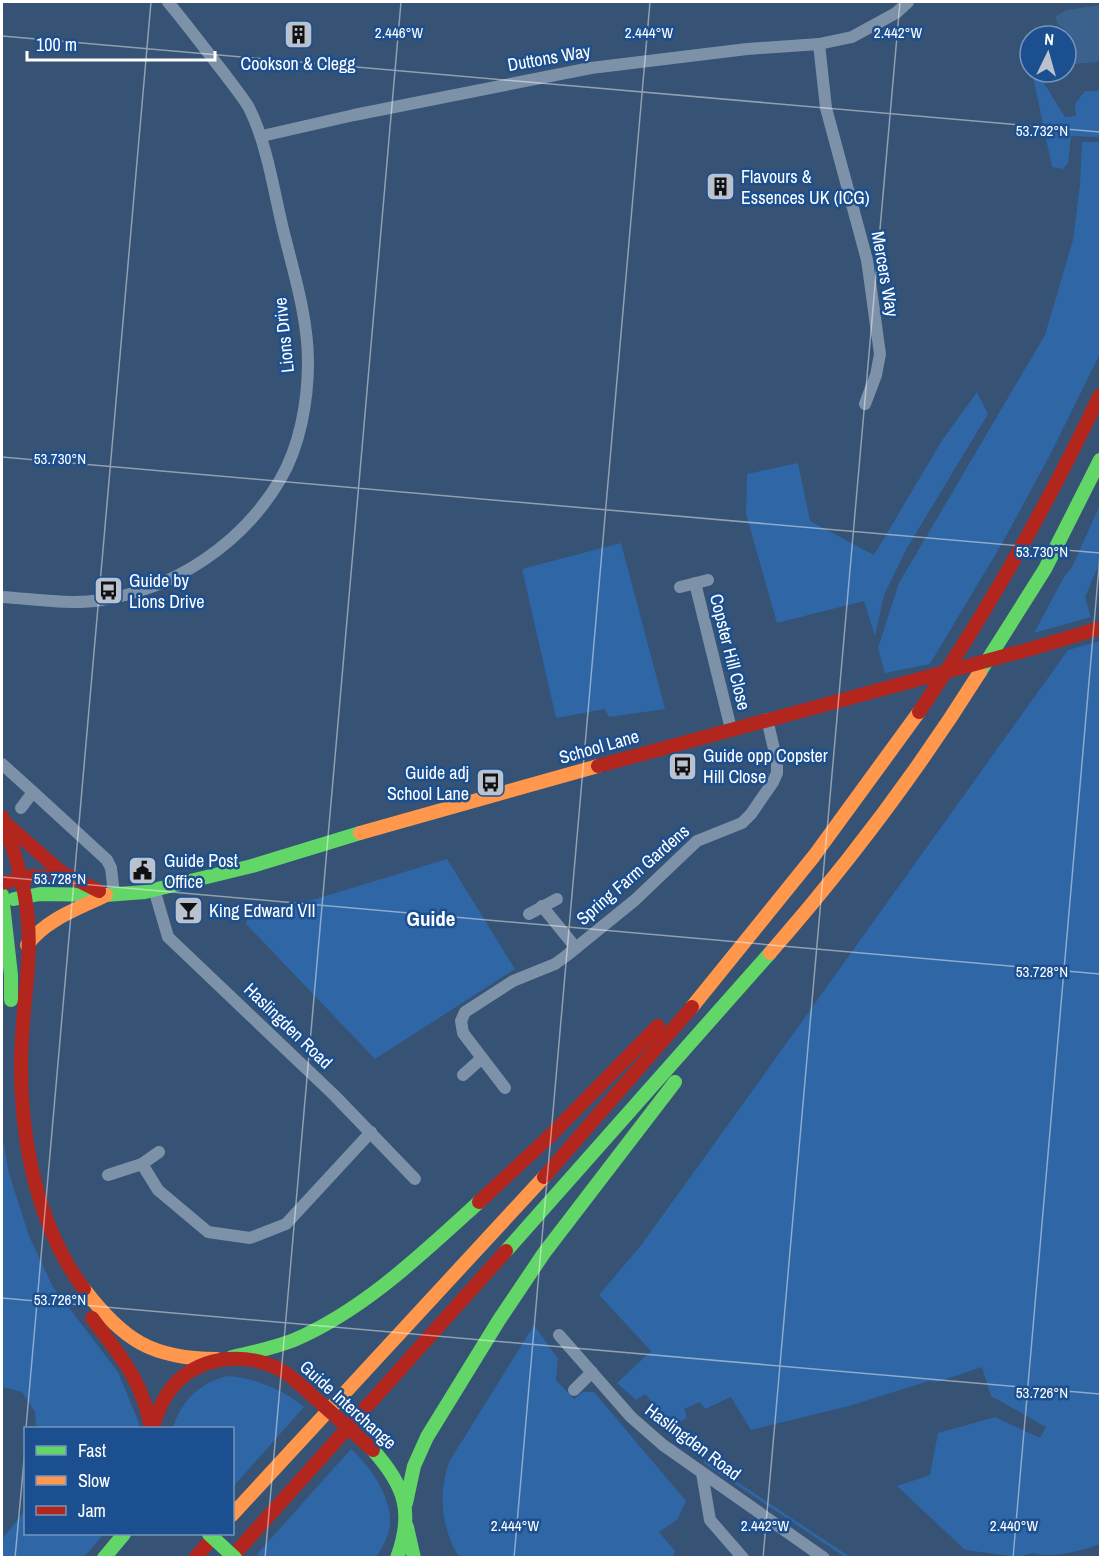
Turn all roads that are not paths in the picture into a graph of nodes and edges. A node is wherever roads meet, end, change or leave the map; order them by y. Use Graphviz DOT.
graph roads {
  1 [pos="168,2"];
  2 [pos="908,2"];
  3 [pos="819,44"];
  4 [pos="261,136"];
  5 [pos="1101,395"];
  6 [pos="865,404"];
  7 [pos="1101,460"];
  8 [pos="708,580"];
  9 [pos="694,583"];
  10 [pos="680,587"];
  11 [pos="2,597"];
  12 [pos="1101,628"];
  13 [pos="767,719"];
  14 [pos="731,729"];
  15 [pos="2,764"];
  16 [pos="33,792"];
  17 [pos="21,808"];
  18 [pos="2,819"];
  19 [pos="807,866"];
  20 [pos="20,878"];
  21 [pos="70,878"];
  22 [pos="2,883"];
  23 [pos="154,890"];
  24 [pos="110,894"];
  25 [pos="24,897"];
  26 [pos="557,899"];
  27 [pos="2,900"];
  28 [pos="542,906"];
  29 [pos="529,914"];
  30 [pos="27,945"];
  31 [pos="776,946"];
  32 [pos="576,948"];
  33 [pos="2,957"];
  34 [pos="11,975"];
  35 [pos="482,1058"];
  36 [pos="463,1075"];
  37 [pos="505,1088"];
  38 [pos="371,1132"];
  39 [pos="159,1152"];
  40 [pos="142,1164"];
  41 [pos="108,1176"];
  42 [pos="415,1179"];
  43 [pos="559,1335"];
  44 [pos="232,1357"];
  45 [pos="217,1359"];
  46 [pos="592,1372"];
  47 [pos="574,1390"];
  48 [pos="151,1427"];
  49 [pos="151,1427"];
  50 [pos="702,1473"];
  51 [pos="406,1503"];
  52 [pos="234,1513"];
  53 [pos="406,1522"];
  54 [pos="122,1535"];
  55 [pos="211,1535"];
  56 [pos="214,1535"];
  57 [pos="105,1557"];
  58 [pos="195,1557"];
  59 [pos="231,1557"];
  60 [pos="235,1557"];
  61 [pos="397,1557"];
  62 [pos="414,1557"];
  63 [pos="743,1557"];
  64 [pos="824,1557"];
  1 -- 4 [label="street, Lions Drive"];
  2 -- 3 [label="street, Duttons Way"];
  3 -- 4 [label="street, Duttons Way"];
  3 -- 6 [label="street, Mercers Way"];
  4 -- 11 [label="street, Lions Drive"];
  5 -- 19 [label="main road"];
  7 -- 31 [label="main road"];
  8 -- 9 [label="street, Copster Hill Close"];
  9 -- 10 [label="street, Copster Hill Close"];
  9 -- 14 [label="street, Copster Hill Close"];
  12 -- 13 [label="main road, School Lane, bridge"];
  13 -- 14 [label="main road, School Lane"];
  13 -- 32 [label="street, Spring Farm Gardens"];
  14 -- 23 [label="main road, School Lane"];
  15 -- 16 [label="street"];
  16 -- 17 [label="street"];
  16 -- 24 [label="street"];
  18 -- 20 [label="main road"];
  18 -- 21 [label="main road"];
  19 -- 44 [label="main road"];
  19 -- 52 [label="main road"];
  20 -- 21 [label="main road"];
  20 -- 22 [label="main road"];
  20 -- 25 [label="main road"];
  21 -- 24 [label="main road"];
  23 -- 24 [label="main road, School Lane"];
  23 -- 38 [label="street, Haslingden Road"];
  24 -- 25 [label="main road, School Lane"];
  24 -- 30 [label="main road"];
  25 -- 27 [label="main road, School Lane"];
  25 -- 30 [label="main road"];
  26 -- 28 [label="street, Spring Farm Gardens"];
  27 -- 34 [label="main road"];
  28 -- 29 [label="street, Spring Farm Gardens"];
  28 -- 32 [label="street, Spring Farm Gardens"];
  30 -- 45 [label="main road"];
  31 -- 51 [label="main road"];
  31 -- 59 [label="main road"];
  32 -- 35 [label="street, Spring Farm Gardens"];
  33 -- 34 [label="main road"];
  34 -- 48 [label="main road"];
  35 -- 36 [label="street"];
  35 -- 37 [label="street, Spring Farm Gardens"];
  38 -- 40 [label="street"];
  38 -- 42 [label="street, Haslingden Road"];
  39 -- 40 [label="street"];
  40 -- 41 [label="street"];
  43 -- 46 [label="street, Haslingden Road"];
  44 -- 45 [label="main road, Guide Interchange"];
  44 -- 51 [label="main road, Guide Interchange, bridge"];
  45 -- 49 [label="main road, Guide Interchange"];
  46 -- 47 [label="street"];
  46 -- 50 [label="street, Haslingden Road"];
  50 -- 63 [label="street"];
  50 -- 64 [label="street, Haslingden Road"];
  51 -- 53 [label="main road, Guide Interchange"];
  53 -- 61 [label="main road, Guide Interchange"];
  53 -- 62 [label="main road"];
  54 -- 57 [label="main road"];
  55 -- 60 [label="main road, bridge"];
  56 -- 58 [label="main road"];
}
